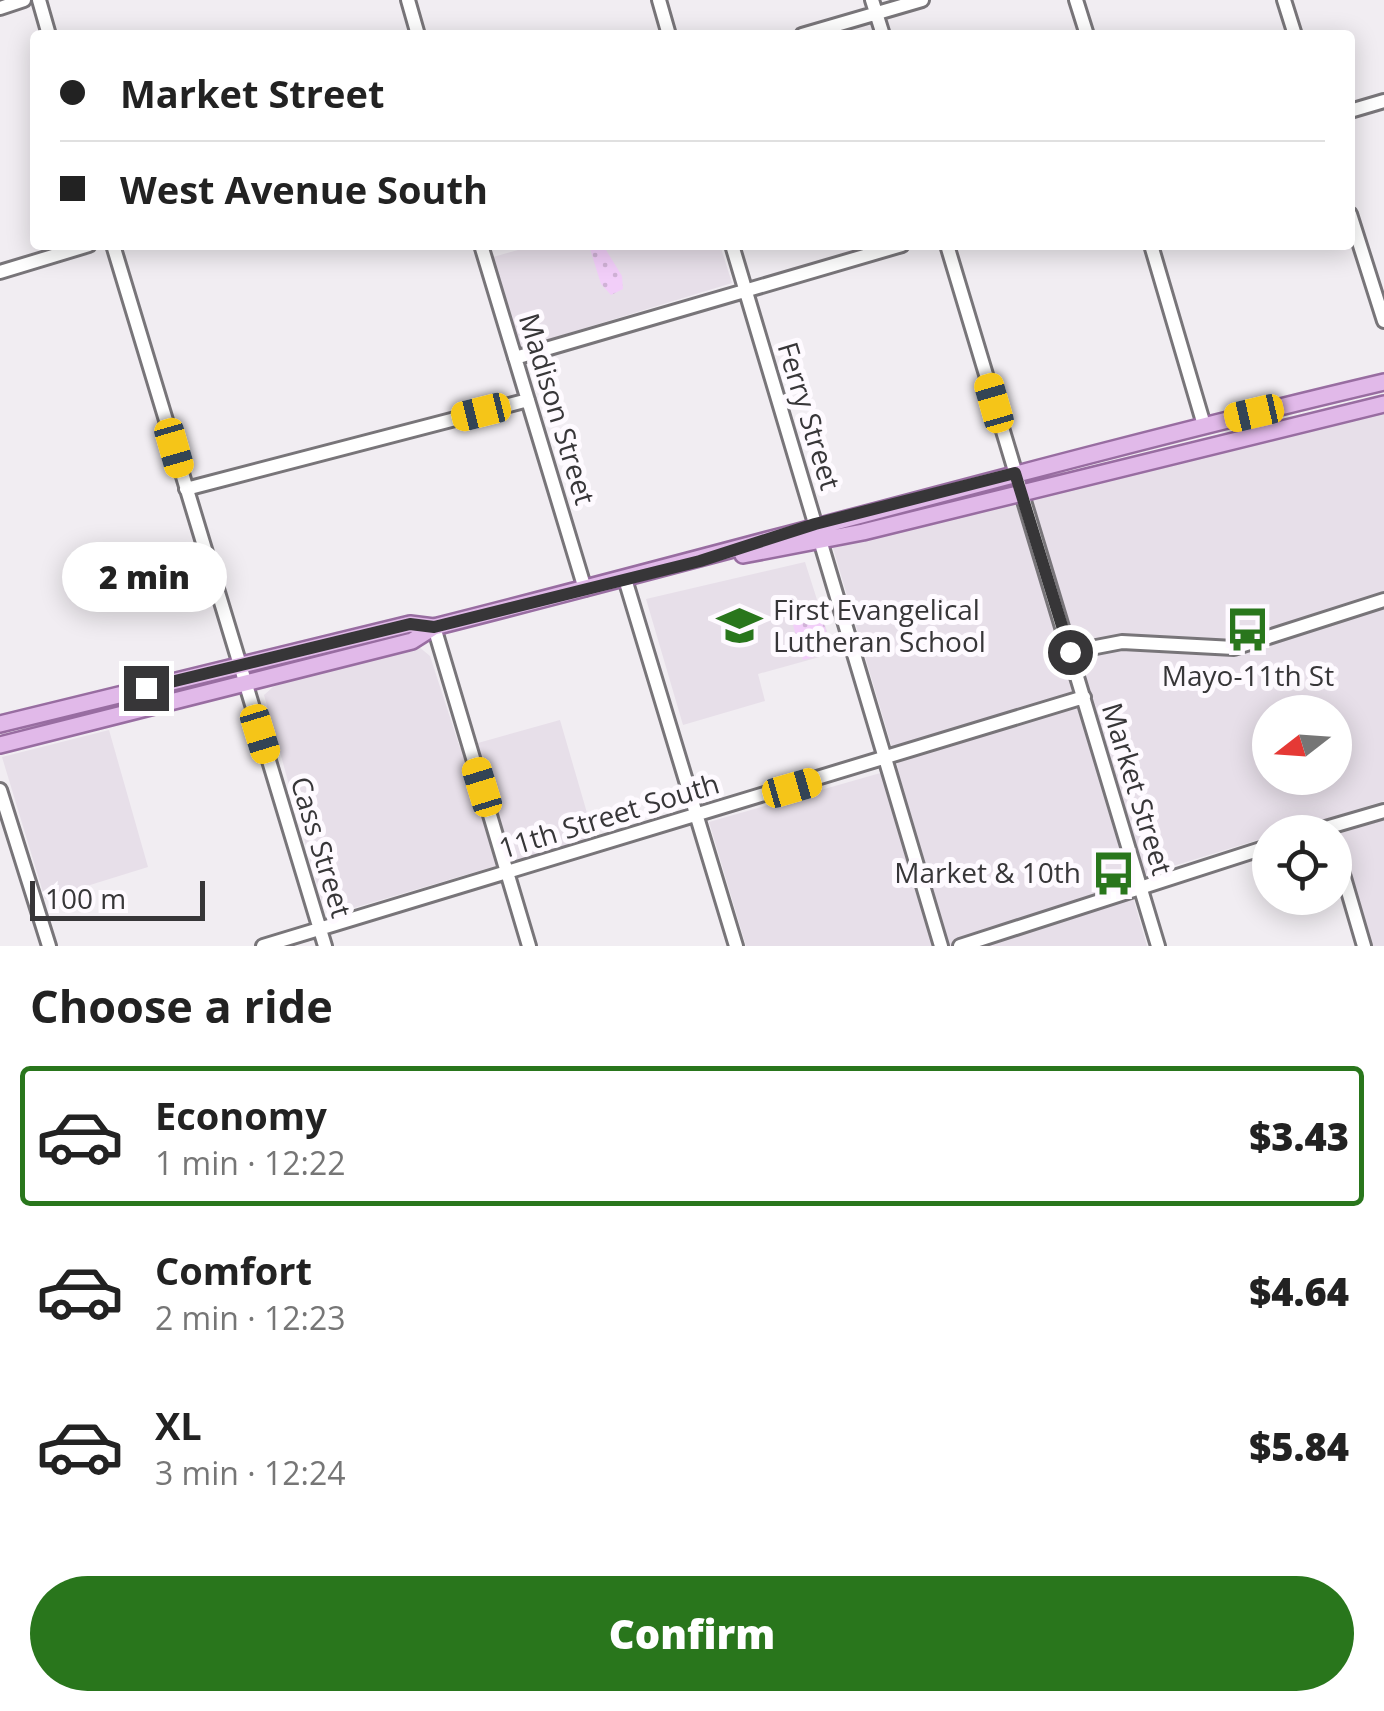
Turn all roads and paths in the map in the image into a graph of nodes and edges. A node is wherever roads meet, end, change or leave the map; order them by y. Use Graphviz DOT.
graph roads {
  1 [pos="24,0"];
  2 [pos="38,0"];
  3 [pos="408,0"];
  4 [pos="659,0"];
  5 [pos="922,0"];
  6 [pos="1076,0"];
  7 [pos="1284,0"];
  8 [pos="874,7"];
  9 [pos="0,8"];
  10 [pos="47,30"];
  11 [pos="417,30"];
  12 [pos="668,30"];
  13 [pos="815,30"];
  14 [pos="1085,30"];
  15 [pos="1293,30"];
  16 [pos="1384,100"];
  17 [pos="1355,109"];
  18 [pos="1355,230"];
  19 [pos="73,250"];
  20 [pos="114,250"];
  21 [pos="483,250"];
  22 [pos="734,250"];
  23 [pos="885,250"];
  24 [pos="948,250"];
  25 [pos="1152,250"];
  26 [pos="0,272"];
  27 [pos="746,290"];
  28 [pos="1384,321"];
  29 [pos="516,358"];
  30 [pos="1384,382"];
  31 [pos="528,400"];
  32 [pos="1384,404"];
  33 [pos="1204,425"];
  34 [pos="1015,473"];
  35 [pos="186,489"];
  36 [pos="1022,495"];
  37 [pos="815,524"];
  38 [pos="820,542"];
  39 [pos="700,561"];
  40 [pos="625,579"];
  41 [pos="585,588"];
  42 [pos="1384,600"];
  43 [pos="434,627"];
  44 [pos="1070,652"];
  45 [pos="239,665"];
  46 [pos="246,686"];
  47 [pos="1084,697"];
  48 [pos="0,724"];
  49 [pos="0,745"];
  50 [pos="886,758"];
  51 [pos="0,790"];
  52 [pos="1384,811"];
  53 [pos="696,815"];
  54 [pos="1352,822"];
  55 [pos="1252,852"];
  56 [pos="507,872"];
  57 [pos="1140,886"];
  58 [pos="1352,905"];
  59 [pos="320,928"];
  60 [pos="49,946"];
  61 [pos="263,946"];
  62 [pos="325,946"];
  63 [pos="530,946"];
  64 [pos="736,946"];
  65 [pos="941,946"];
  66 [pos="960,946"];
  67 [pos="1158,946"];
  68 [pos="1364,946"];
  1 -- 9 [label="street"];
  2 -- 10 [label="street"];
  3 -- 11 [label="street"];
  4 -- 12 [label="street"];
  5 -- 8 [label="street"];
  6 -- 14 [label="street"];
  7 -- 15 [label="street"];
  8 -- 13 [label="street"];
  16 -- 17 [label="street"];
  18 -- 28 [label="street"];
  19 -- 26 [label="street"];
  20 -- 35 [label="street, Cass Street"];
  21 -- 29 [label="street, Madison Street"];
  22 -- 27 [label="street, Ferry Street"];
  23 -- 27 [label="street"];
  24 -- 34 [label="street, Market Street"];
  25 -- 33 [label="street"];
  27 -- 29 [label="street"];
  27 -- 37 [label="street, Ferry Street"];
  29 -- 31 [label="street, Madison Street"];
  30 -- 33 [label="main road"];
  31 -- 35 [label="street"];
  31 -- 41 [label="street, Madison Street"];
  32 -- 36 [label="main road"];
  33 -- 34 [label="main road"];
  34 -- 36 [label="street, Market Street"];
  34 -- 37 [label="main road"];
  35 -- 45 [label="street, Cass Street"];
  36 -- 38 [label="main road"];
  36 -- 44 [label="street, Market Street"];
  37 -- 38 [label="street, Ferry Street"];
  37 -- 39 [label="main road"];
  38 -- 39 [label="main road"];
  38 -- 50 [label="street, Ferry Street"];
  39 -- 40 [label="main road"];
  40 -- 41 [label="main road"];
  40 -- 53 [label="street"];
  41 -- 43 [label="main road"];
  42 -- 44 [label="street"];
  43 -- 45 [label="main road"];
  43 -- 46 [label="main road"];
  43 -- 56 [label="street"];
  44 -- 47 [label="street, Market Street"];
  45 -- 46 [label="street, Cass Street"];
  45 -- 48 [label="main road"];
  46 -- 49 [label="main road"];
  46 -- 59 [label="street, Cass Street"];
  47 -- 50 [label="street, 11th Street South"];
  47 -- 57 [label="street, Market Street"];
  50 -- 53 [label="street, 11th Street South"];
  50 -- 65 [label="street, Ferry Street"];
  51 -- 60 [label="street"];
  52 -- 54 [label="street"];
  53 -- 56 [label="street, 11th Street South"];
  53 -- 64 [label="street"];
  55 -- 57 [label="street"];
  56 -- 59 [label="street, 11th Street South"];
  56 -- 63 [label="street"];
  57 -- 66 [label="street"];
  57 -- 67 [label="street, Market Street"];
  58 -- 68 [label="street"];
  59 -- 61 [label="street, 11th Street South"];
  59 -- 62 [label="street, Cass Street"];
}
